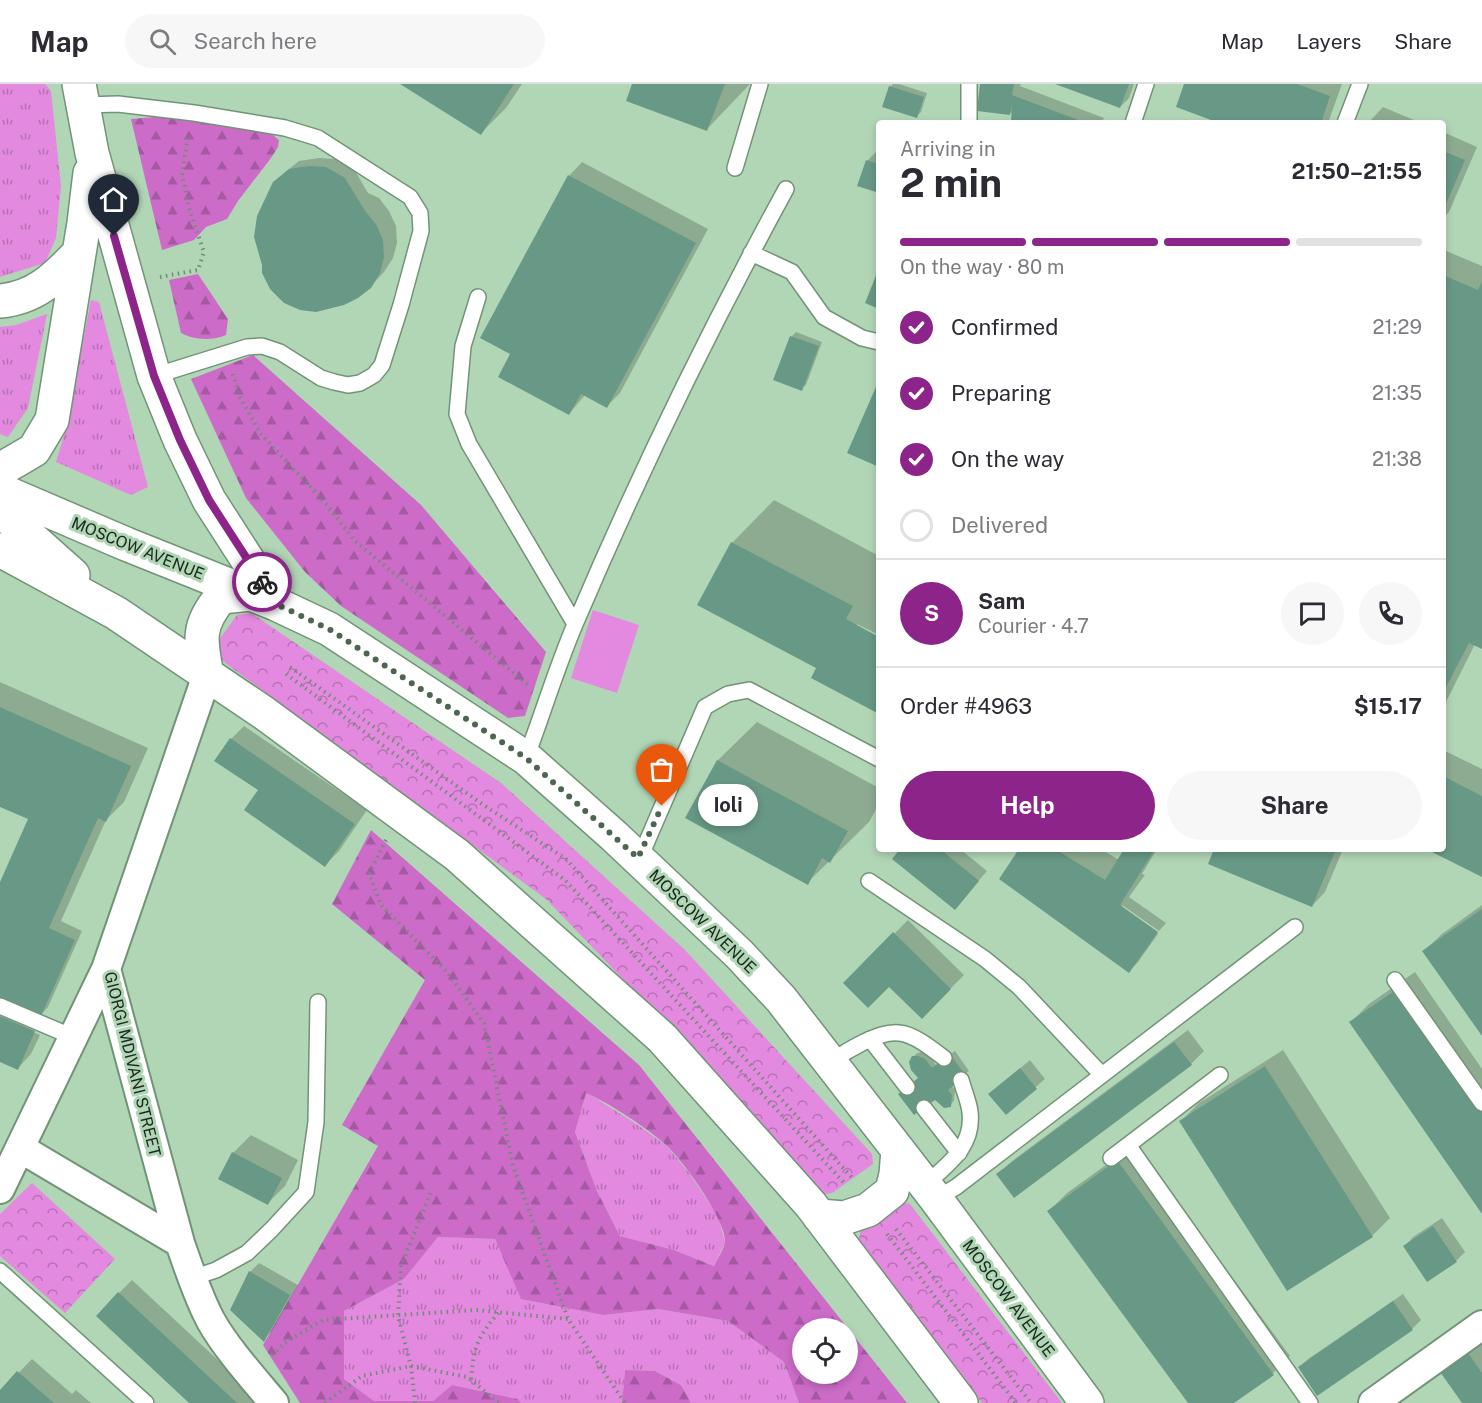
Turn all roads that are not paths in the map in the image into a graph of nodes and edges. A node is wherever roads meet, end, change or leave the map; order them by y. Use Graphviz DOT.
graph roads {
  1 [pos="760,84"];
  2 [pos="969,84"];
  3 [pos="1146,84"];
  4 [pos="1360,84"];
  5 [pos="79,93"];
  6 [pos="969,120"];
  7 [pos="1134,120"];
  8 [pos="1346,120"];
  9 [pos="92,153"];
  10 [pos="735,168"];
  11 [pos="786,189"];
  12 [pos="751,253"];
  13 [pos="78,254"];
  14 [pos="478,297"];
  15 [pos="0,301"];
  16 [pos="876,341"];
  17 [pos="154,376"];
  18 [pos="0,470"];
  19 [pos="0,490"];
  20 [pos="0,510"];
  21 [pos="0,550"];
  22 [pos="264,599"];
  23 [pos="116,613"];
  24 [pos="575,624"];
  25 [pos="207,675"];
  26 [pos="876,757"];
  27 [pos="526,758"];
  28 [pos="638,858"];
  29 [pos="869,881"];
  30 [pos="1295,927"];
  31 [pos="106,969"];
  32 [pos="1395,980"];
  33 [pos="318,1002"];
  34 [pos="0,1006"];
  35 [pos="73,1037"];
  36 [pos="870,1039"];
  37 [pos="944,1058"];
  38 [pos="831,1062"];
  39 [pos="1102,1075"];
  40 [pos="1220,1075"];
  41 [pos="961,1080"];
  42 [pos="907,1087"];
  43 [pos="1482,1103"];
  44 [pos="924,1108"];
  45 [pos="1128,1145"];
  46 [pos="20,1148"];
  47 [pos="898,1150"];
  48 [pos="959,1153"];
  49 [pos="1111,1158"];
  50 [pos="0,1190"];
  51 [pos="930,1192"];
  52 [pos="819,1216"];
  53 [pos="180,1243"];
  54 [pos="0,1271"];
  55 [pos="192,1278"];
  56 [pos="1482,1325"];
  57 [pos="146,1403"];
  58 [pos="274,1403"];
  59 [pos="961,1403"];
  60 [pos="1087,1403"];
  61 [pos="1310,1403"];
  62 [pos="1373,1403"];
  1 -- 10 [label="lane"];
  2 -- 6 [label="lane"];
  3 -- 7 [label="lane"];
  4 -- 8 [label="lane"];
  5 -- 9 [label="main road"];
  5 -- 17 [label="lane"];
  9 -- 13 [label="main road"];
  9 -- 17 [label="main road"];
  11 -- 12 [label="lane"];
  12 -- 16 [label="lane"];
  12 -- 24 [label="lane"];
  13 -- 15 [label="main road"];
  13 -- 18 [label="main road"];
  14 -- 24 [label="lane"];
  17 -- 22 [label="main road"];
  19 -- 22 [label="main road, MOSCOW AVENUE"];
  20 -- 23 [label="main road"];
  21 -- 23 [label="main road"];
  22 -- 25 [label="main road"];
  22 -- 27 [label="main road, MOSCOW AVENUE"];
  23 -- 25 [label="main road"];
  24 -- 27 [label="lane"];
  25 -- 31 [label="street, GIORGI MDIVANI STREET"];
  25 -- 52 [label="main road"];
  26 -- 28 [label="lane"];
  27 -- 28 [label="main road, MOSCOW AVENUE"];
  28 -- 38 [label="main road, MOSCOW AVENUE"];
  29 -- 39 [label="lane"];
  30 -- 39 [label="lane"];
  31 -- 35 [label="street"];
  31 -- 53 [label="street, GIORGI MDIVANI STREET"];
  32 -- 43 [label="lane"];
  33 -- 55 [label="lane"];
  34 -- 35 [label="lane"];
  35 -- 46 [label="street"];
  36 -- 37 [label="lane"];
  36 -- 38 [label="lane"];
  36 -- 42 [label="lane"];
  38 -- 47 [label="main road, MOSCOW AVENUE"];
  39 -- 51 [label="lane"];
  40 -- 45 [label="lane"];
  41 -- 48 [label="lane"];
  44 -- 48 [label="lane"];
  45 -- 49 [label="lane"];
  45 -- 61 [label="lane"];
  46 -- 50 [label="street"];
  46 -- 53 [label="street"];
  47 -- 51 [label="main road, MOSCOW AVENUE"];
  47 -- 52 [label="main road"];
  48 -- 51 [label="lane"];
  51 -- 60 [label="main road, MOSCOW AVENUE"];
  52 -- 59 [label="main road"];
  53 -- 55 [label="street, GIORGI MDIVANI STREET"];
  54 -- 57 [label="lane"];
  55 -- 58 [label="street, GIORGI MDIVANI STREET"];
  56 -- 62 [label="street"];
}
